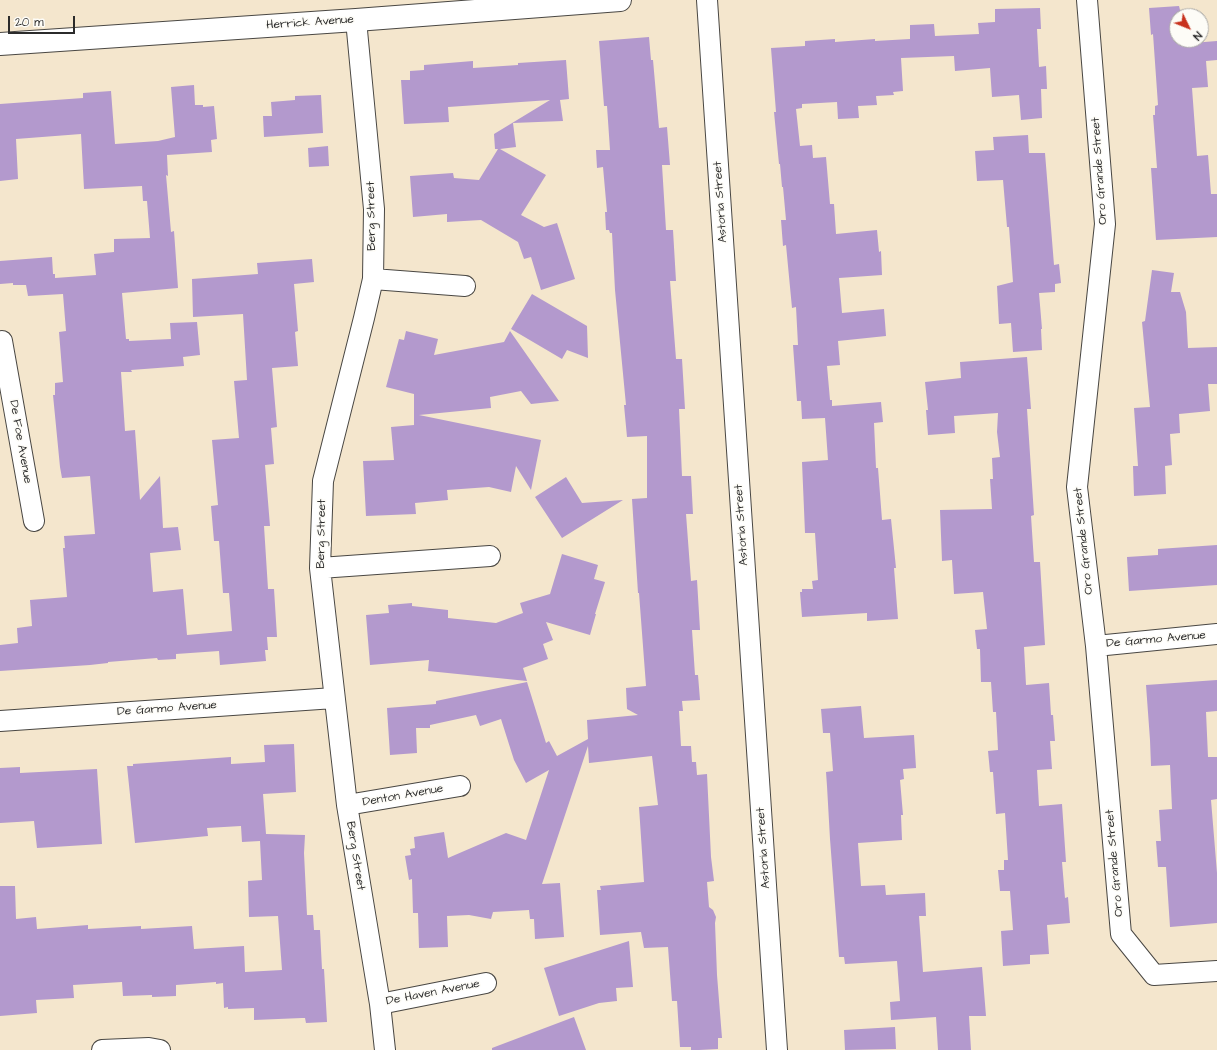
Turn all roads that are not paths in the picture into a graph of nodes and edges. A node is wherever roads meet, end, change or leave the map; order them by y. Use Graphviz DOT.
graph roads {
  1 [pos="620,0"];
  2 [pos="707,0"];
  3 [pos="1087,0"];
  4 [pos="356,20"];
  5 [pos="0,44"];
  6 [pos="372,279"];
  7 [pos="465,286"];
  8 [pos="0,342"];
  9 [pos="34,521"];
  10 [pos="490,556"];
  11 [pos="320,568"];
  12 [pos="1217,634"];
  13 [pos="1096,646"];
  14 [pos="334,698"];
  15 [pos="0,721"];
  16 [pos="460,786"];
  17 [pos="347,805"];
  18 [pos="1217,970"];
  19 [pos="486,983"];
  20 [pos="380,1004"];
  21 [pos="102,1050"];
  22 [pos="160,1050"];
  23 [pos="385,1050"];
  24 [pos="778,1050"];
  1 -- 4 [label="street, Herrick Avenue"];
  2 -- 24 [label="street, Astoria Street"];
  3 -- 13 [label="street, Oro Grande Street"];
  4 -- 5 [label="street, Herrick Avenue"];
  4 -- 6 [label="street, Berg Street"];
  6 -- 7 [label="street"];
  6 -- 11 [label="street, Berg Street"];
  8 -- 9 [label="street, De Foe Avenue"];
  10 -- 11 [label="street"];
  11 -- 14 [label="street, Berg Street"];
  12 -- 13 [label="street, De Garmo Avenue"];
  13 -- 18 [label="street, Oro Grande Street"];
  14 -- 15 [label="street, De Garmo Avenue"];
  14 -- 17 [label="street, Berg Street"];
  16 -- 17 [label="street, Denton Avenue"];
  17 -- 20 [label="street, Berg Street"];
  19 -- 20 [label="street, De Haven Avenue"];
  20 -- 23 [label="street, Berg Street"];
  21 -- 22 [label="street"];
}
